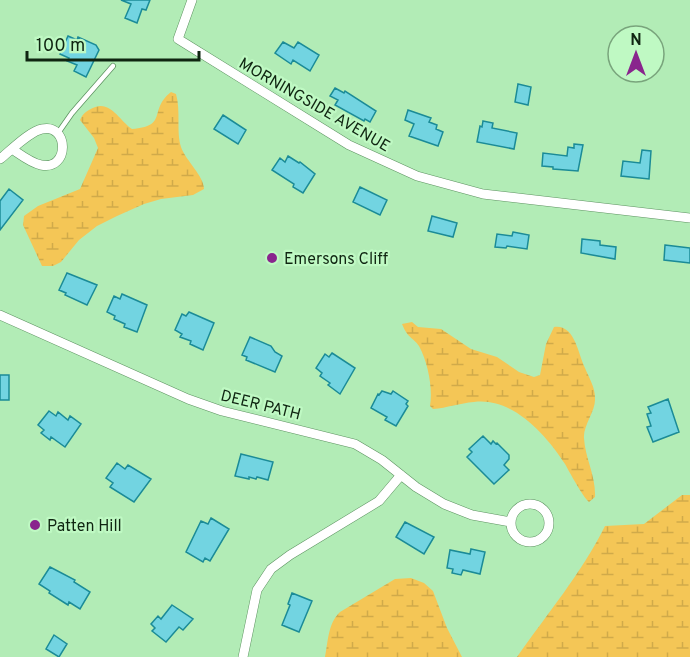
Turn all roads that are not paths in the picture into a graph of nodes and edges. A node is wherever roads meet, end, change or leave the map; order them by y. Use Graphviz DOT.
graph roads {
  1 [pos="192,0"];
  2 [pos="113,66"];
  3 [pos="58,133"];
  4 [pos="12,149"];
  5 [pos="0,159"];
  6 [pos="690,218"];
  7 [pos="0,315"];
  8 [pos="401,475"];
  9 [pos="511,522"];
  10 [pos="243,657"];
  1 -- 6 [label="street, MORNINGSIDE AVENUE"];
  2 -- 3 [label="lane"];
  3 -- 4 [label="street"];
  3 -- 4 [label="street"];
  4 -- 5 [label="street"];
  7 -- 8 [label="street, DEER PATH"];
  8 -- 9 [label="street, DEER PATH"];
  8 -- 10 [label="street"];
  9 -- 9 [label="street"];
}
